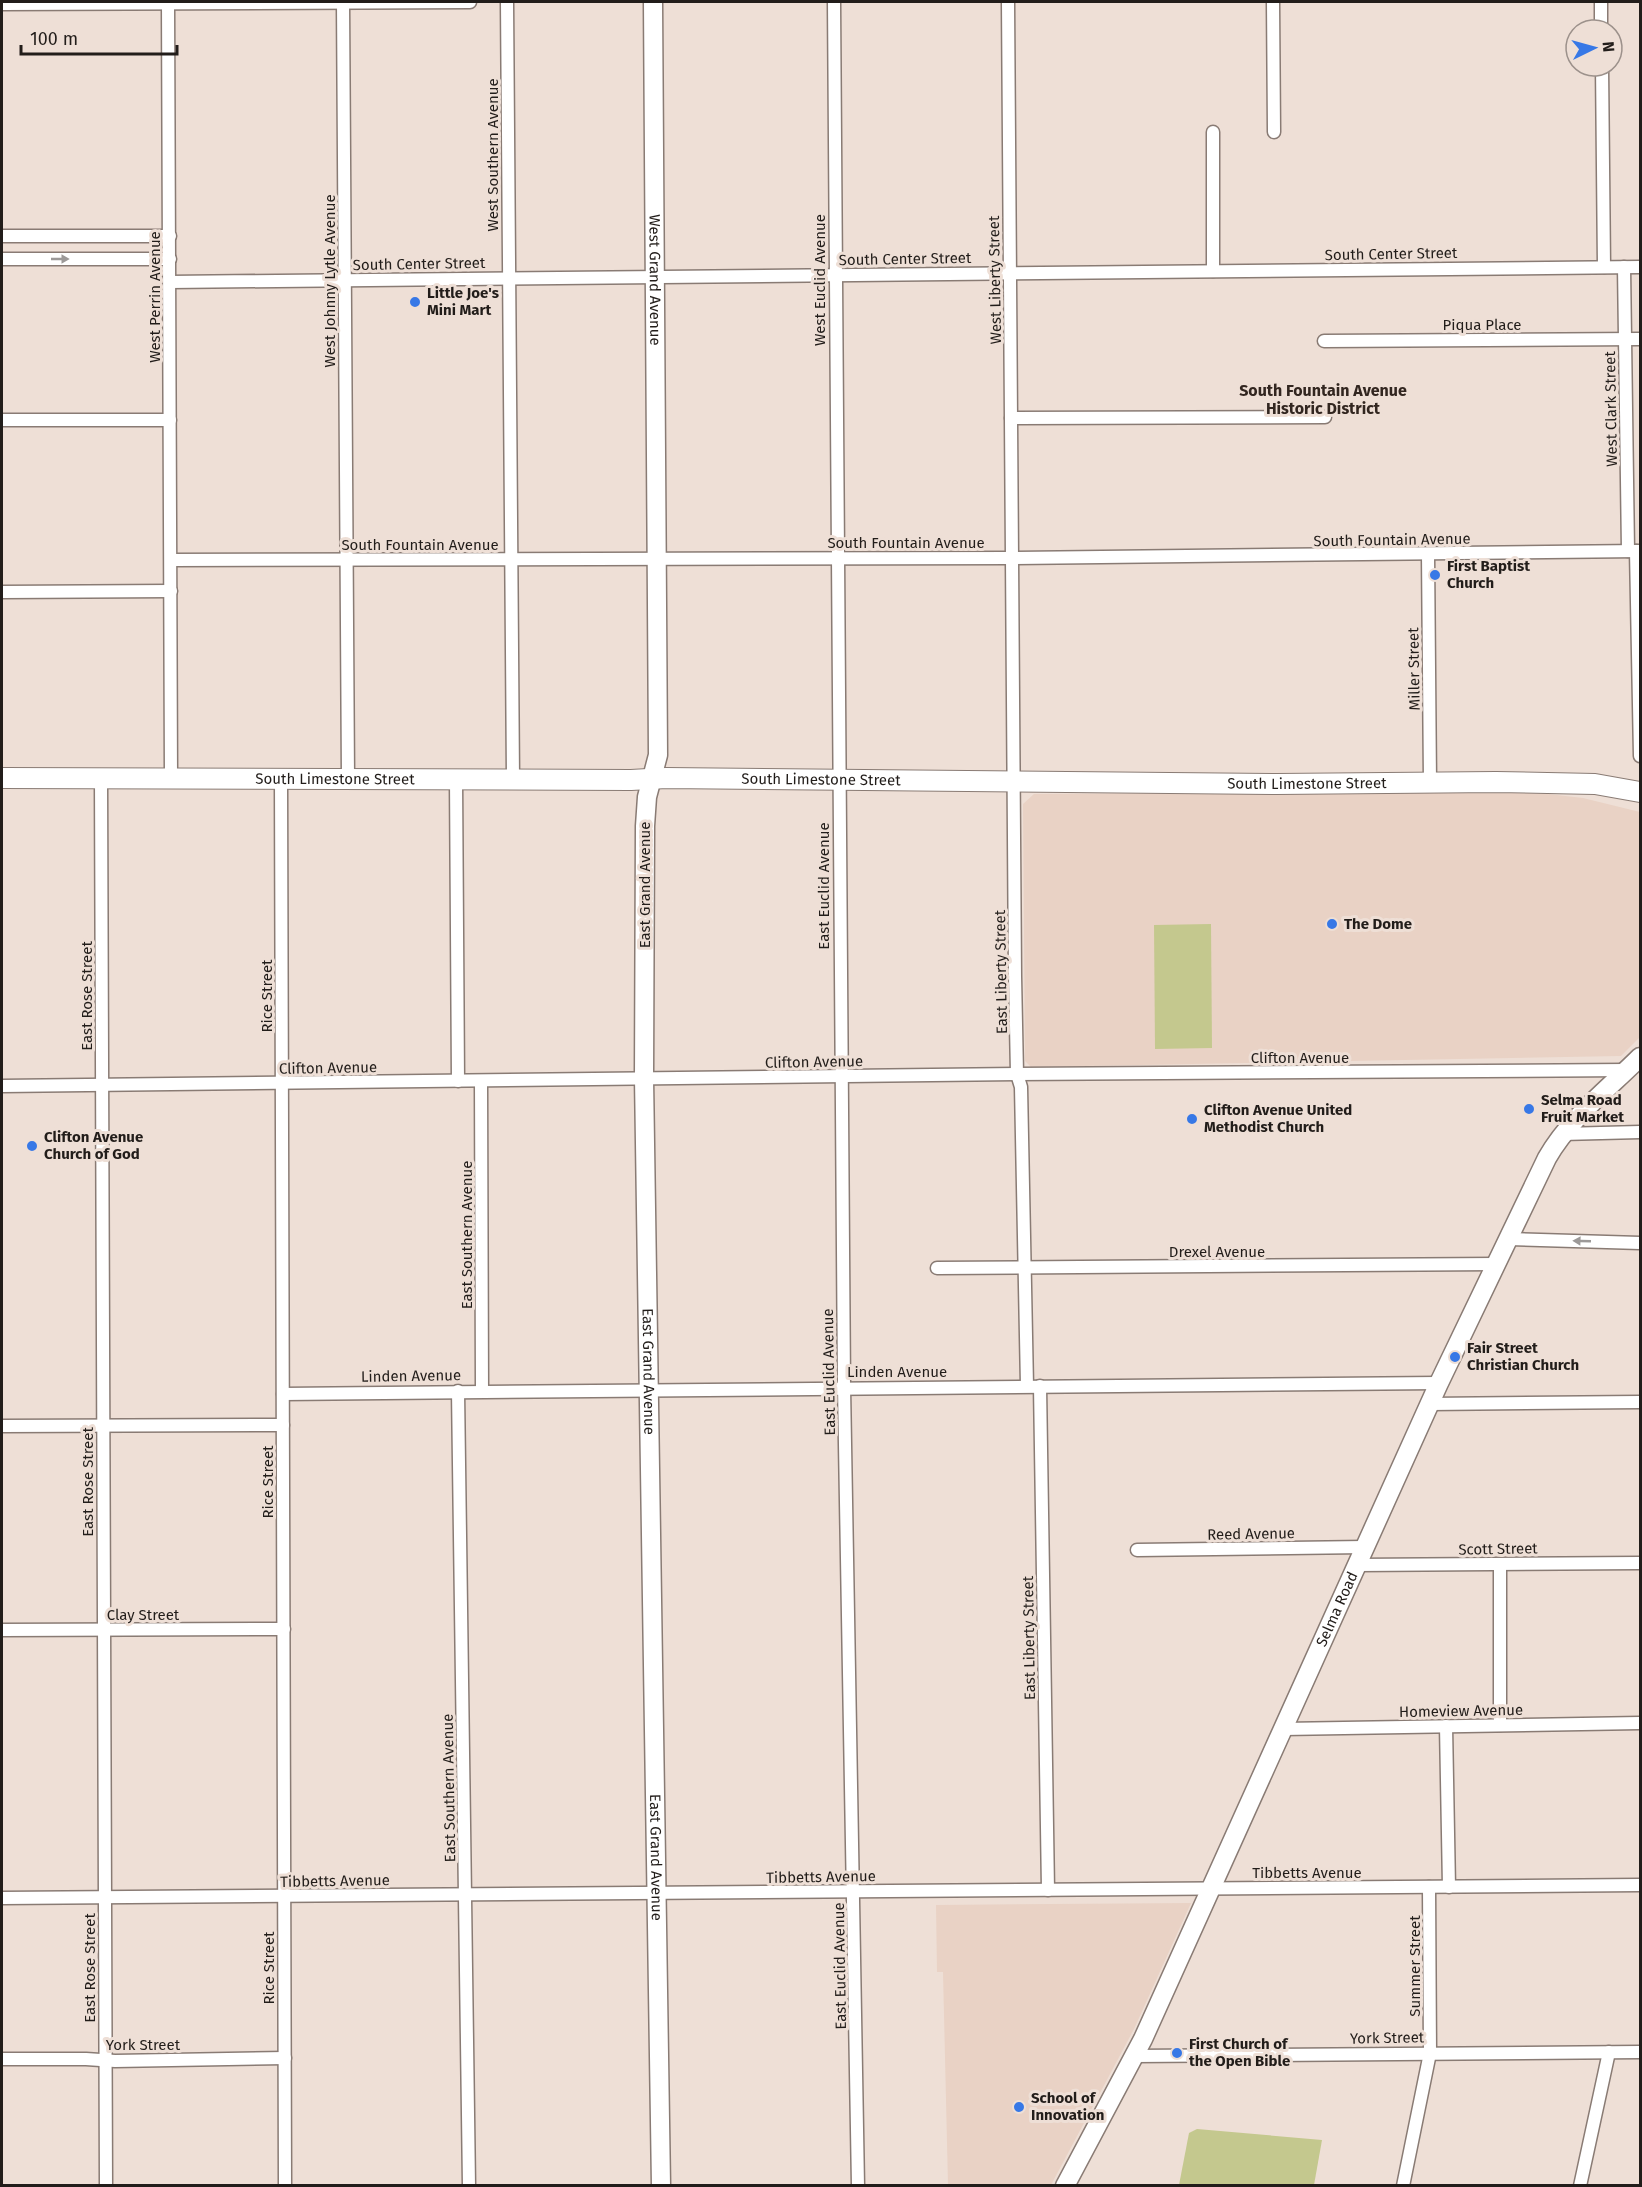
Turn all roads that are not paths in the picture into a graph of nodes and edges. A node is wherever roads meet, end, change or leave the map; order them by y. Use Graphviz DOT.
graph roads {
  1 [pos="168,2"];
  2 [pos="343,2"];
  3 [pos="470,2"];
  4 [pos="507,2"];
  5 [pos="653,2"];
  6 [pos="834,2"];
  7 [pos="1008,2"];
  8 [pos="1273,2"];
  9 [pos="1601,2"];
  10 [pos="2,4"];
  11 [pos="1601,18"];
  12 [pos="1602,78"];
  13 [pos="1213,132"];
  14 [pos="1274,132"];
  15 [pos="2,236"];
  16 [pos="170,236"];
  17 [pos="2,259"];
  18 [pos="170,259"];
  19 [pos="1604,267"];
  20 [pos="1624,267"];
  21 [pos="1641,267"];
  22 [pos="1213,271"];
  23 [pos="1010,273"];
  24 [pos="835,275"];
  25 [pos="654,277"];
  26 [pos="509,278"];
  27 [pos="345,280"];
  28 [pos="170,282"];
  29 [pos="1625,339"];
  30 [pos="1641,339"];
  31 [pos="1324,341"];
  32 [pos="1325,417"];
  33 [pos="1011,418"];
  34 [pos="2,420"];
  35 [pos="170,420"];
  36 [pos="1635,551"];
  37 [pos="1428,554"];
  38 [pos="656,558"];
  39 [pos="837,558"];
  40 [pos="1012,558"];
  41 [pos="171,560"];
  42 [pos="511,560"];
  43 [pos="347,561"];
  44 [pos="171,591"];
  45 [pos="2,592"];
  46 [pos="1641,756"];
  47 [pos="2,778"];
  48 [pos="101,778"];
  49 [pos="171,779"];
  50 [pos="281,779"];
  51 [pos="348,779"];
  52 [pos="456,779"];
  53 [pos="651,779"];
  54 [pos="513,780"];
  55 [pos="839,781"];
  56 [pos="1014,783"];
  57 [pos="1430,783"];
  58 [pos="1641,792"];
  59 [pos="1641,1057"];
  60 [pos="1627,1070"];
  61 [pos="1017,1074"];
  62 [pos="841,1077"];
  63 [pos="644,1078"];
  64 [pos="481,1080"];
  65 [pos="458,1081"];
  66 [pos="282,1083"];
  67 [pos="102,1085"];
  68 [pos="2,1086"];
  69 [pos="1641,1132"];
  70 [pos="1562,1134"];
  71 [pos="1509,1239"];
  72 [pos="1641,1243"];
  73 [pos="1497,1264"];
  74 [pos="937,1268"];
  75 [pos="1025,1268"];
  76 [pos="1439,1383"];
  77 [pos="1034,1386"];
  78 [pos="844,1387"];
  79 [pos="649,1389"];
  80 [pos="482,1390"];
  81 [pos="458,1391"];
  82 [pos="283,1394"];
  83 [pos="1641,1402"];
  84 [pos="1429,1404"];
  85 [pos="283,1425"];
  86 [pos="2,1426"];
  87 [pos="103,1426"];
  88 [pos="1365,1547"];
  89 [pos="1137,1550"];
  90 [pos="1641,1563"];
  91 [pos="1500,1564"];
  92 [pos="1357,1565"];
  93 [pos="104,1629"];
  94 [pos="284,1629"];
  95 [pos="2,1630"];
  96 [pos="1641,1723"];
  97 [pos="1500,1725"];
  98 [pos="1446,1726"];
  99 [pos="1283,1729"];
  100 [pos="1641,1885"];
  101 [pos="1429,1887"];
  102 [pos="1449,1887"];
  103 [pos="1211,1888"];
  104 [pos="1048,1890"];
  105 [pos="854,1891"];
  106 [pos="657,1893"];
  107 [pos="466,1895"];
  108 [pos="284,1897"];
  109 [pos="2,1898"];
  110 [pos="105,1898"];
  111 [pos="1609,2052"];
  112 [pos="1641,2052"];
  113 [pos="1430,2053"];
  114 [pos="1134,2056"];
  115 [pos="285,2058"];
  116 [pos="2,2060"];
  117 [pos="105,2060"];
  118 [pos="106,2186"];
  119 [pos="285,2186"];
  120 [pos="469,2186"];
  121 [pos="661,2186"];
  122 [pos="858,2186"];
  123 [pos="1065,2186"];
  124 [pos="1403,2186"];
  125 [pos="1580,2186"];
  1 -- 2 [label="street"];
  1 -- 10 [label="street"];
  1 -- 16 [label="street, West Perrin Avenue"];
  2 -- 3 [label="street"];
  2 -- 27 [label="street, West Johnny Lytle Avenue"];
  4 -- 26 [label="street, West Southern Avenue"];
  5 -- 25 [label="street, West Grand Avenue"];
  6 -- 24 [label="street, West Euclid Avenue"];
  7 -- 23 [label="street, West Liberty Street"];
  8 -- 14 [label="street"];
  9 -- 11 [label="street"];
  12 -- 19 [label="street"];
  13 -- 22 [label="street"];
  15 -- 16 [label="street"];
  16 -- 18 [label="street, West Perrin Avenue"];
  17 -- 18 [label="street, one-way"];
  18 -- 28 [label="street, West Perrin Avenue"];
  19 -- 20 [label="street, South Center Street"];
  19 -- 22 [label="street, South Center Street"];
  20 -- 21 [label="street, South Center Street"];
  20 -- 29 [label="street, West Clark Street"];
  22 -- 23 [label="street, South Center Street"];
  23 -- 24 [label="street, South Center Street"];
  23 -- 33 [label="street, West Liberty Street"];
  24 -- 25 [label="street, South Center Street"];
  24 -- 39 [label="street, West Euclid Avenue"];
  25 -- 26 [label="street, South Center Street"];
  25 -- 38 [label="street, West Grand Avenue"];
  26 -- 27 [label="street, South Center Street"];
  26 -- 42 [label="street, West Southern Avenue"];
  27 -- 28 [label="street, South Center Street"];
  27 -- 43 [label="street, West Johnny Lytle Avenue"];
  28 -- 35 [label="street, West Perrin Avenue"];
  29 -- 30 [label="street, Piqua Place"];
  29 -- 31 [label="street, Piqua Place"];
  29 -- 36 [label="street, West Clark Street"];
  32 -- 33 [label="street"];
  33 -- 40 [label="street, West Liberty Street"];
  34 -- 35 [label="street"];
  35 -- 41 [label="street, West Perrin Avenue"];
  36 -- 37 [label="street, South Fountain Avenue"];
  36 -- 46 [label="street, West Clark Street"];
  37 -- 40 [label="street, South Fountain Avenue"];
  37 -- 57 [label="street, Miller Street"];
  38 -- 39 [label="street, South Fountain Avenue"];
  38 -- 42 [label="street, South Fountain Avenue"];
  38 -- 53 [label="street, East Grand Avenue"];
  39 -- 40 [label="street, South Fountain Avenue"];
  39 -- 55 [label="street, East Euclid Avenue"];
  40 -- 56 [label="street, East Liberty Street"];
  41 -- 43 [label="street, South Fountain Avenue"];
  41 -- 44 [label="street, West Perrin Avenue"];
  42 -- 43 [label="street, South Fountain Avenue"];
  42 -- 54 [label="street"];
  43 -- 51 [label="street, West Johnny Lytle Avenue"];
  44 -- 45 [label="street"];
  44 -- 49 [label="street, West Perrin Avenue"];
  47 -- 48 [label="main road, South Limestone Street"];
  48 -- 49 [label="main road, South Limestone Street"];
  48 -- 67 [label="street, East Rose Street"];
  49 -- 50 [label="main road, South Limestone Street"];
  50 -- 51 [label="main road, South Limestone Street"];
  50 -- 66 [label="street, Rice Street"];
  51 -- 52 [label="main road, South Limestone Street"];
  52 -- 54 [label="main road, South Limestone Street"];
  52 -- 65 [label="street"];
  53 -- 54 [label="main road, South Limestone Street"];
  53 -- 55 [label="main road, South Limestone Street"];
  53 -- 63 [label="street, East Grand Avenue"];
  55 -- 56 [label="main road, South Limestone Street"];
  55 -- 62 [label="street, East Euclid Avenue"];
  56 -- 57 [label="main road, South Limestone Street"];
  56 -- 61 [label="street, East Liberty Street"];
  57 -- 58 [label="main road, South Limestone Street"];
  59 -- 60 [label="street, Selma Road"];
  60 -- 61 [label="street, Clifton Avenue"];
  60 -- 70 [label="street, Selma Road"];
  61 -- 62 [label="street, Clifton Avenue"];
  61 -- 75 [label="street, East Liberty Street"];
  62 -- 63 [label="street, Clifton Avenue"];
  62 -- 78 [label="street, East Euclid Avenue"];
  63 -- 64 [label="street, Clifton Avenue"];
  63 -- 79 [label="street, East Grand Avenue"];
  64 -- 65 [label="street, Clifton Avenue"];
  64 -- 80 [label="street, East Southern Avenue"];
  65 -- 66 [label="street, Clifton Avenue"];
  66 -- 67 [label="street, Clifton Avenue"];
  66 -- 82 [label="street, Rice Street"];
  67 -- 68 [label="street, Clifton Avenue"];
  67 -- 87 [label="street, East Rose Street"];
  69 -- 70 [label="street"];
  70 -- 71 [label="street, Selma Road"];
  72 -- 71 [label="street, one-way"];
  71 -- 73 [label="street, Selma Road"];
  73 -- 75 [label="street, Drexel Avenue"];
  73 -- 76 [label="street, Selma Road"];
  74 -- 75 [label="street, Drexel Avenue"];
  75 -- 77 [label="street, East Liberty Street"];
  76 -- 77 [label="street, Linden Avenue"];
  76 -- 84 [label="street, Selma Road"];
  77 -- 78 [label="street, Linden Avenue"];
  77 -- 104 [label="street, East Liberty Street"];
  78 -- 79 [label="street, Linden Avenue"];
  78 -- 105 [label="street, East Euclid Avenue"];
  79 -- 80 [label="street, Linden Avenue"];
  79 -- 106 [label="street, East Grand Avenue"];
  80 -- 81 [label="street, Linden Avenue"];
  81 -- 82 [label="street, Linden Avenue"];
  81 -- 107 [label="street, East Southern Avenue"];
  82 -- 85 [label="street, Rice Street"];
  83 -- 84 [label="street"];
  84 -- 88 [label="street, Selma Road"];
  85 -- 87 [label="street"];
  85 -- 94 [label="street, Rice Street"];
  86 -- 87 [label="street"];
  87 -- 93 [label="street, East Rose Street"];
  88 -- 89 [label="street, Reed Avenue"];
  88 -- 92 [label="street, Selma Road"];
  90 -- 91 [label="street, Scott Street"];
  91 -- 92 [label="street, Scott Street"];
  91 -- 97 [label="street"];
  92 -- 99 [label="street, Selma Road"];
  93 -- 94 [label="street, Clay Street"];
  93 -- 95 [label="street, Clay Street"];
  93 -- 110 [label="street, East Rose Street"];
  94 -- 108 [label="street, Rice Street"];
  96 -- 97 [label="street, Homeview Avenue"];
  97 -- 98 [label="street, Homeview Avenue"];
  98 -- 99 [label="street, Homeview Avenue"];
  98 -- 102 [label="street"];
  99 -- 103 [label="street, Selma Road"];
  100 -- 102 [label="street, Tibbetts Avenue"];
  101 -- 102 [label="street, Tibbetts Avenue"];
  101 -- 103 [label="street, Tibbetts Avenue"];
  101 -- 113 [label="street, Summer Street"];
  103 -- 104 [label="street, Tibbetts Avenue"];
  103 -- 114 [label="street, Selma Road"];
  104 -- 105 [label="street, Tibbetts Avenue"];
  105 -- 106 [label="street, Tibbetts Avenue"];
  105 -- 122 [label="street, East Euclid Avenue"];
  106 -- 107 [label="street, Tibbetts Avenue"];
  106 -- 121 [label="street, East Grand Avenue"];
  107 -- 108 [label="street, Tibbetts Avenue"];
  107 -- 120 [label="street, East Southern Avenue"];
  108 -- 110 [label="street, Tibbetts Avenue"];
  108 -- 115 [label="street, Rice Street"];
  109 -- 110 [label="street, Tibbetts Avenue"];
  110 -- 117 [label="street, East Rose Street"];
  111 -- 112 [label="street, York Street"];
  111 -- 113 [label="street, York Street"];
  111 -- 125 [label="street"];
  113 -- 114 [label="street, York Street"];
  113 -- 124 [label="street, Summer Street"];
  114 -- 123 [label="street, Selma Road"];
  115 -- 117 [label="street, York Street"];
  115 -- 119 [label="street, Rice Street"];
  116 -- 117 [label="street, York Street"];
  117 -- 118 [label="street, East Rose Street"];
}
